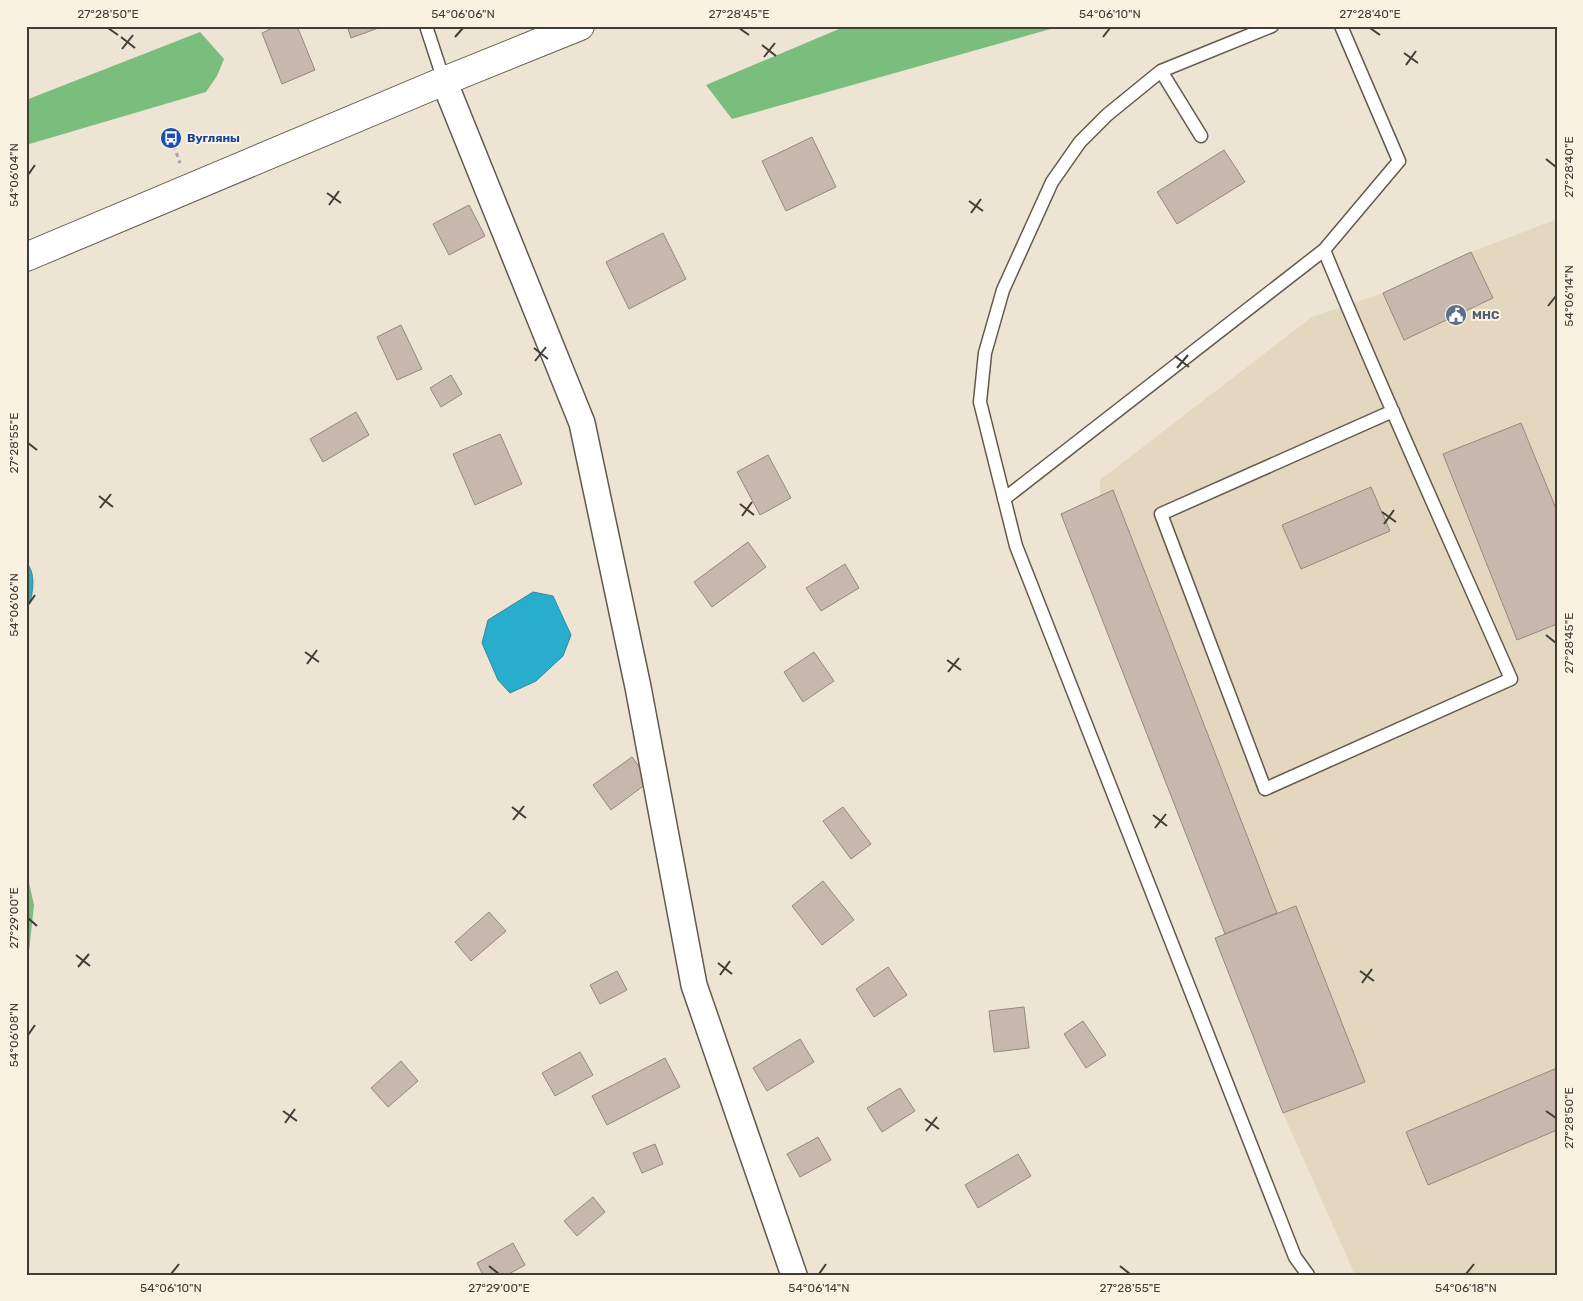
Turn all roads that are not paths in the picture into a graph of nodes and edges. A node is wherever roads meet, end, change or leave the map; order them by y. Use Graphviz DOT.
graph roads {
  1 [pos="426,26"];
  2 [pos="580,26"];
  3 [pos="1272,26"];
  4 [pos="1341,26"];
  5 [pos="1161,71"];
  6 [pos="444,81"];
  7 [pos="1201,136"];
  8 [pos="1324,250"];
  9 [pos="26,257"];
  10 [pos="1394,411"];
  11 [pos="1004,499"];
  12 [pos="794,1275"];
  13 [pos="1308,1275"];
  1 -- 6 [label="lane"];
  2 -- 6 [label="main road"];
  3 -- 5 [label="lane"];
  4 -- 8 [label="lane"];
  5 -- 7 [label="lane"];
  5 -- 11 [label="lane"];
  6 -- 9 [label="main road"];
  6 -- 12 [label="street"];
  8 -- 10 [label="lane"];
  8 -- 11 [label="lane"];
  10 -- 10 [label="lane"];
  11 -- 13 [label="lane"];
}
